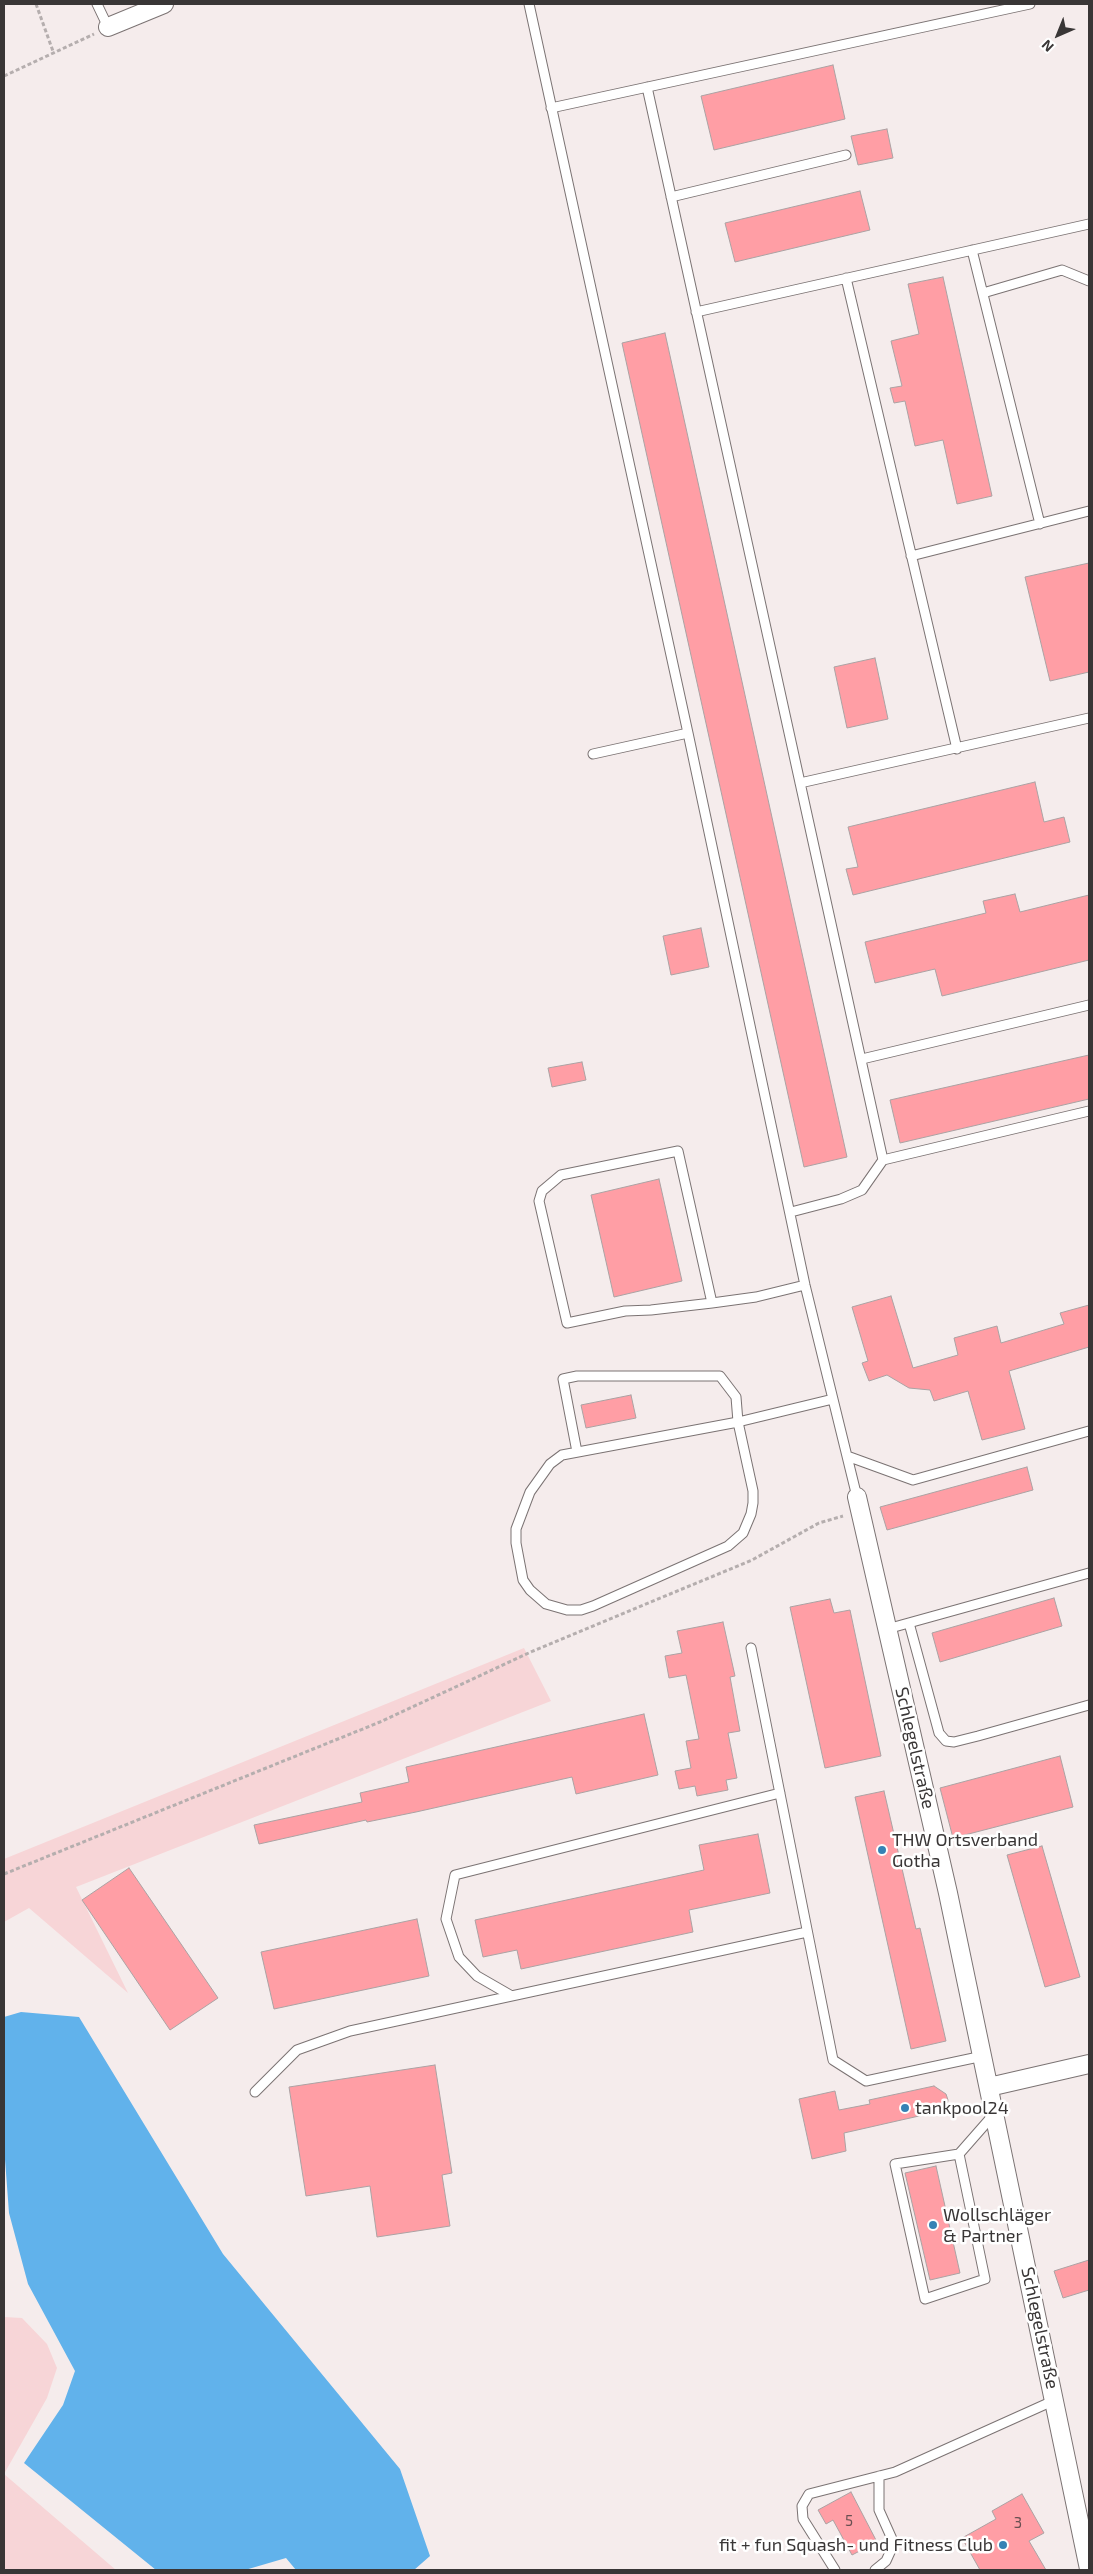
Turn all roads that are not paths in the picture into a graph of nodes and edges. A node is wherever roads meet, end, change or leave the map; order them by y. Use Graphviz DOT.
graph roads {
  1 [pos="97,4"];
  2 [pos="164,4"];
  3 [pos="529,4"];
  4 [pos="1030,4"];
  5 [pos="108,27"];
  6 [pos="647,87"];
  7 [pos="551,108"];
  8 [pos="846,155"];
  9 [pos="671,198"];
  10 [pos="1089,224"];
  11 [pos="972,250"];
  12 [pos="846,278"];
  13 [pos="1089,281"];
  14 [pos="983,293"];
  15 [pos="696,312"];
  16 [pos="1089,512"];
  17 [pos="1040,524"];
  18 [pos="911,556"];
  19 [pos="1089,718"];
  20 [pos="688,733"];
  21 [pos="957,749"];
  22 [pos="593,754"];
  23 [pos="800,783"];
  24 [pos="1089,1005"];
  25 [pos="862,1059"];
  26 [pos="1089,1111"];
  27 [pos="883,1160"];
  28 [pos="791,1212"];
  29 [pos="805,1286"];
  30 [pos="712,1303"];
  31 [pos="833,1399"];
  32 [pos="738,1422"];
  33 [pos="1089,1431"];
  34 [pos="577,1452"];
  35 [pos="847,1456"];
  36 [pos="859,1504"];
  37 [pos="1089,1573"];
  38 [pos="909,1623"];
  39 [pos="887,1629"];
  40 [pos="751,1648"];
  41 [pos="1089,1705"];
  42 [pos="780,1794"];
  43 [pos="807,1932"];
  44 [pos="510,1995"];
  45 [pos="983,2056"];
  46 [pos="1089,2064"];
  47 [pos="989,2087"];
  48 [pos="255,2092"];
  49 [pos="995,2113"];
  50 [pos="959,2154"];
  51 [pos="1055,2400"];
  52 [pos="878,2476"];
  53 [pos="1089,2569"];
  54 [pos="835,2570"];
  55 [pos="875,2570"];
  1 -- 5 [label="lane"];
  2 -- 5 [label="street"];
  3 -- 7 [label="lane"];
  4 -- 6 [label="lane"];
  6 -- 7 [label="lane"];
  6 -- 9 [label="lane"];
  7 -- 20 [label="lane"];
  8 -- 9 [label="lane"];
  9 -- 15 [label="lane"];
  10 -- 11 [label="lane"];
  11 -- 12 [label="lane"];
  11 -- 14 [label="lane"];
  12 -- 15 [label="lane"];
  12 -- 18 [label="lane"];
  13 -- 14 [label="lane"];
  14 -- 17 [label="lane"];
  15 -- 23 [label="lane"];
  16 -- 17 [label="lane"];
  17 -- 18 [label="lane"];
  18 -- 21 [label="lane"];
  19 -- 21 [label="lane"];
  20 -- 22 [label="lane"];
  20 -- 28 [label="lane"];
  21 -- 23 [label="lane"];
  23 -- 25 [label="lane"];
  24 -- 25 [label="lane"];
  25 -- 27 [label="lane"];
  26 -- 27 [label="lane"];
  27 -- 28 [label="lane"];
  28 -- 29 [label="lane"];
  29 -- 30 [label="lane"];
  29 -- 31 [label="lane"];
  30 -- 30 [label="lane"];
  31 -- 32 [label="lane"];
  31 -- 35 [label="lane"];
  32 -- 34 [label="lane"];
  32 -- 34 [label="lane"];
  32 -- 34 [label="lane"];
  33 -- 35 [label="lane"];
  35 -- 36 [label="lane"];
  36 -- 39 [label="street, Schlegelstraße"];
  37 -- 38 [label="lane"];
  38 -- 39 [label="lane"];
  38 -- 41 [label="lane"];
  39 -- 45 [label="street, Schlegelstraße"];
  40 -- 42 [label="lane"];
  42 -- 43 [label="lane"];
  42 -- 44 [label="lane"];
  43 -- 44 [label="lane"];
  43 -- 45 [label="lane"];
  44 -- 48 [label="lane"];
  45 -- 47 [label="street, Schlegelstraße"];
  46 -- 47 [label="street"];
  47 -- 49 [label="street, Schlegelstraße"];
  49 -- 50 [label="lane"];
  49 -- 51 [label="street, Schlegelstraße"];
  50 -- 50 [label="lane"];
  51 -- 52 [label="lane"];
  51 -- 53 [label="street, Schlegelstraße"];
  52 -- 54 [label="lane"];
  52 -- 55 [label="lane"];
}
